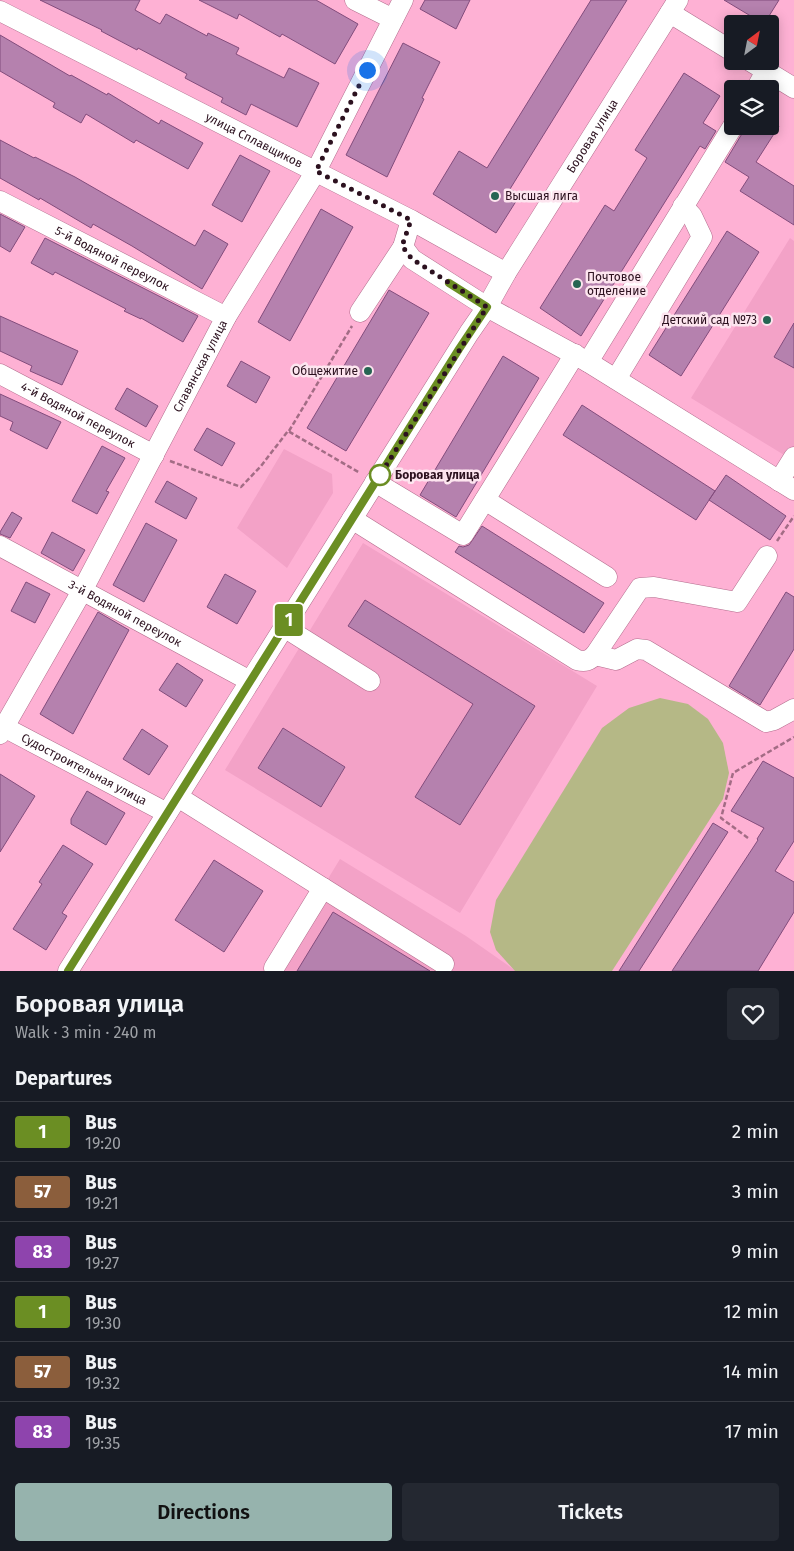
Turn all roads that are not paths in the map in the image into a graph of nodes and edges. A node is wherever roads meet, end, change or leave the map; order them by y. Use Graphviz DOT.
graph roads {
  1 [pos="355,0"];
  2 [pos="402,0"];
  3 [pos="674,6"];
  4 [pos="0,11"];
  5 [pos="393,19"];
  6 [pos="724,45"];
  7 [pos="765,70"];
  8 [pos="794,88"];
  9 [pos="726,135"];
  10 [pos="316,171"];
  11 [pos="0,201"];
  12 [pos="683,206"];
  13 [pos="411,220"];
  14 [pos="402,246"];
  15 [pos="506,274"];
  16 [pos="487,307"];
  17 [pos="360,312"];
  18 [pos="226,317"];
  19 [pos="582,358"];
  20 [pos="0,374"];
  21 [pos="616,379"];
  22 [pos="154,456"];
  23 [pos="794,457"];
  24 [pos="375,482"];
  25 [pos="786,486"];
  26 [pos="485,500"];
  27 [pos="352,520"];
  28 [pos="0,546"];
  29 [pos="767,556"];
  30 [pos="607,578"];
  31 [pos="82,590"];
  32 [pos="284,627"];
  33 [pos="595,655"];
  34 [pos="250,681"];
  35 [pos="370,681"];
  36 [pos="794,709"];
  37 [pos="2,729"];
  38 [pos="173,805"];
  39 [pos="323,888"];
  40 [pos="444,964"];
  41 [pos="274,968"];
  42 [pos="68,971"];
  1 -- 5 [label="street"];
  2 -- 5 [label="street, Славянская улица"];
  3 -- 6 [label="street, Боровая улица"];
  3 -- 15 [label="street, Боровая улица"];
  4 -- 10 [label="street, улица Сплавщиков"];
  5 -- 10 [label="street, Славянская улица"];
  7 -- 8 [label="street"];
  9 -- 12 [label="street"];
  10 -- 13 [label="street, улица Сплавщиков"];
  10 -- 18 [label="street, Славянская улица"];
  11 -- 18 [label="street, 5-й Водяной переулок"];
  12 -- 19 [label="street"];
  12 -- 21 [label="street"];
  13 -- 14 [label="street"];
  13 -- 15 [label="street, улица Сплавщиков"];
  14 -- 16 [label="street"];
  14 -- 17 [label="street"];
  15 -- 16 [label="street, Боровая улица"];
  16 -- 19 [label="street"];
  16 -- 24 [label="street, Боровая улица"];
  18 -- 22 [label="street, Славянская улица"];
  19 -- 21 [label="street"];
  19 -- 26 [label="street"];
  20 -- 22 [label="street, 4-й Водяной переулок"];
  21 -- 25 [label="street"];
  22 -- 31 [label="street, Славянская улица"];
  23 -- 25 [label="street"];
  24 -- 26 [label="street"];
  24 -- 27 [label="street, Боровая улица"];
  26 -- 30 [label="street"];
  27 -- 32 [label="street, Боровая улица"];
  27 -- 33 [label="street"];
  28 -- 31 [label="street, 3-й Водяной переулок"];
  29 -- 33 [label="street"];
  31 -- 34 [label="street, 3-й Водяной переулок"];
  31 -- 37 [label="street, Славянская улица"];
  32 -- 34 [label="street, Боровая улица"];
  32 -- 35 [label="street"];
  33 -- 36 [label="street"];
  34 -- 38 [label="street, Боровая улица"];
  37 -- 38 [label="street, Судостроительная улица"];
  38 -- 39 [label="street, Судостроительная улица"];
  38 -- 42 [label="street, Боровая улица"];
  39 -- 40 [label="street, Судостроительная улица"];
  39 -- 41 [label="street"];
}
